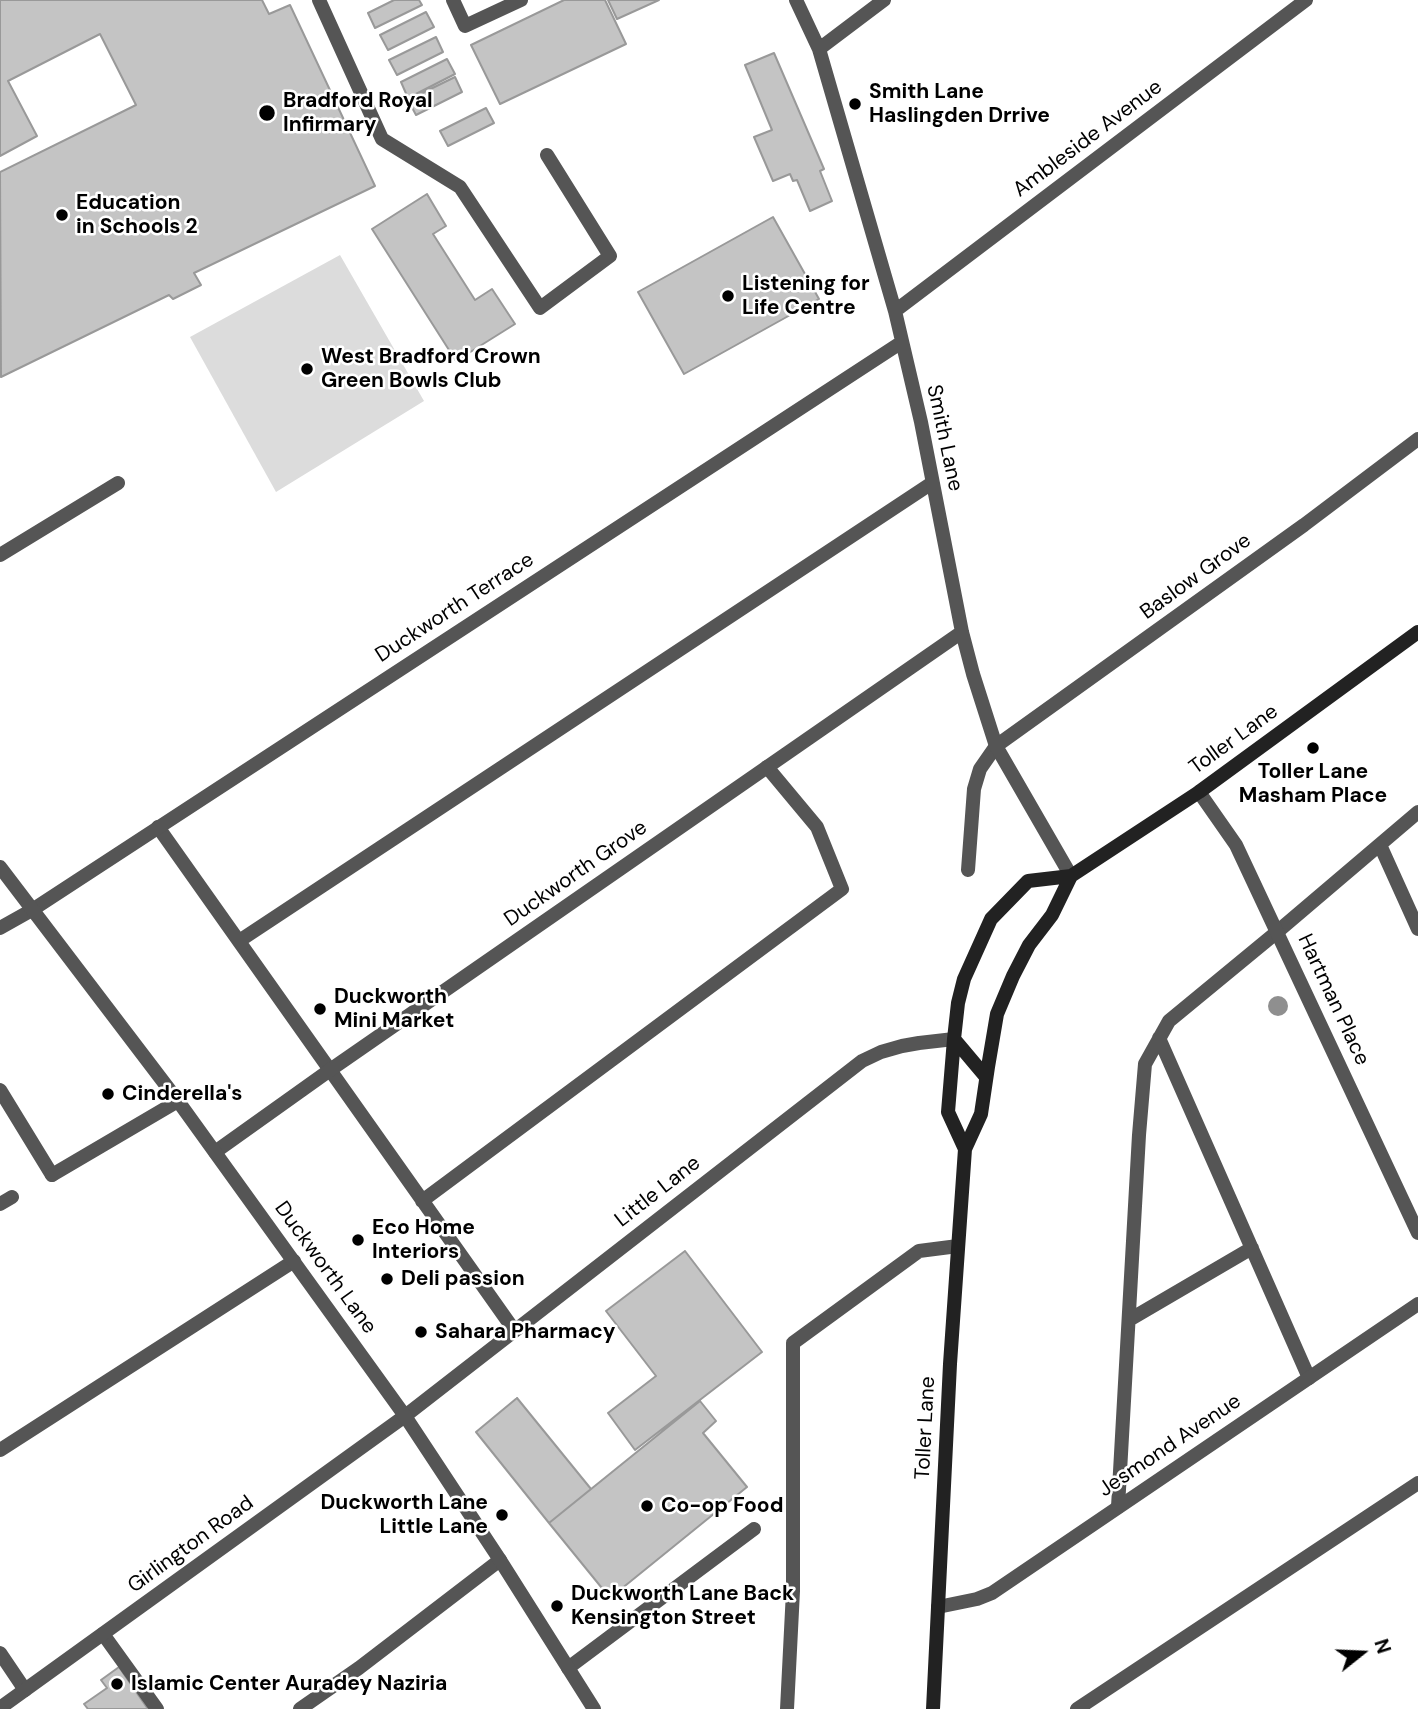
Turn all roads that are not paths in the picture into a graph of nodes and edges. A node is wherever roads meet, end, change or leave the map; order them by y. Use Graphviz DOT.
graph roads {
  1 [pos="319,0"];
  2 [pos="453,0"];
  3 [pos="521,0"];
  4 [pos="796,0"];
  5 [pos="884,0"];
  6 [pos="1306,0"];
  7 [pos="819,49"];
  8 [pos="547,155"];
  9 [pos="895,311"];
  10 [pos="902,342"];
  11 [pos="1418,439"];
  12 [pos="932,482"];
  13 [pos="118,483"];
  14 [pos="0,555"];
  15 [pos="962,632"];
  16 [pos="1418,632"];
  17 [pos="996,746"];
  18 [pos="767,767"];
  19 [pos="1199,792"];
  20 [pos="1418,812"];
  21 [pos="158,827"];
  22 [pos="1380,845"];
  23 [pos="0,867"];
  24 [pos="968,870"];
  25 [pos="1071,876"];
  26 [pos="32,910"];
  27 [pos="0,928"];
  28 [pos="1418,929"];
  29 [pos="1278,932"];
  30 [pos="239,941"];
  31 [pos="1159,1038"];
  32 [pos="954,1040"];
  33 [pos="330,1070"];
  34 [pos="986,1077"];
  35 [pos="0,1090"];
  36 [pos="178,1101"];
  37 [pos="965,1149"];
  38 [pos="215,1152"];
  39 [pos="422,1200"];
  40 [pos="1418,1233"];
  41 [pos="958,1246"];
  42 [pos="1252,1248"];
  43 [pos="294,1261"];
  44 [pos="1418,1304"];
  45 [pos="1129,1320"];
  46 [pos="514,1330"];
  47 [pos="1308,1378"];
  48 [pos="405,1416"];
  49 [pos="0,1450"];
  50 [pos="1418,1483"];
  51 [pos="1118,1507"];
  52 [pos="754,1529"];
  53 [pos="500,1560"];
  54 [pos="939,1606"];
  55 [pos="103,1634"];
  56 [pos="0,1653"];
  57 [pos="568,1668"];
  58 [pos="25,1690"];
  59 [pos="0,1708"];
  60 [pos="157,1709"];
  61 [pos="300,1709"];
  62 [pos="594,1709"];
  63 [pos="787,1709"];
  64 [pos="933,1709"];
  65 [pos="1077,1709"];
  1 -- 8 [label="street"];
  2 -- 3 [label="street"];
  4 -- 7 [label="street, Smith Lane"];
  5 -- 7 [label="street"];
  6 -- 9 [label="street, Ambleside Avenue"];
  7 -- 9 [label="street, Smith Lane"];
  9 -- 10 [label="street, Smith Lane"];
  10 -- 12 [label="street, Smith Lane"];
  10 -- 21 [label="street, Duckworth Terrace"];
  11 -- 17 [label="street, Baslow Grove"];
  12 -- 15 [label="street, Smith Lane"];
  12 -- 30 [label="street"];
  13 -- 14 [label="street"];
  15 -- 17 [label="street, Smith Lane"];
  15 -- 18 [label="street, Duckworth Grove"];
  16 -- 19 [label="main road, Toller Lane"];
  17 -- 24 [label="street"];
  17 -- 25 [label="street, Smith Lane"];
  18 -- 33 [label="street, Duckworth Grove"];
  18 -- 39 [label="street"];
  19 -- 25 [label="main road, Toller Lane"];
  19 -- 29 [label="street, Hartman Place"];
  20 -- 22 [label="street"];
  21 -- 26 [label="street, Duckworth Terrace"];
  21 -- 30 [label="street"];
  22 -- 28 [label="street"];
  22 -- 29 [label="street"];
  23 -- 26 [label="street, Duckworth Lane"];
  25 -- 32 [label="main road, Toller Lane"];
  25 -- 34 [label="main road, Toller Lane"];
  26 -- 27 [label="street, Duckworth Terrace"];
  26 -- 36 [label="street, Duckworth Lane"];
  29 -- 31 [label="street"];
  29 -- 40 [label="street, Hartman Place"];
  30 -- 33 [label="street"];
  31 -- 42 [label="street"];
  31 -- 45 [label="street"];
  32 -- 34 [label="main road"];
  32 -- 37 [label="main road, Toller Lane"];
  32 -- 46 [label="street, Little Lane"];
  33 -- 38 [label="street, Duckworth Grove"];
  33 -- 39 [label="street"];
  34 -- 37 [label="main road, Toller Lane"];
  35 -- 36 [label="street"];
  36 -- 38 [label="street, Duckworth Lane"];
  37 -- 41 [label="main road, Toller Lane"];
  38 -- 43 [label="street, Duckworth Lane"];
  39 -- 46 [label="street"];
  41 -- 54 [label="main road, Toller Lane"];
  41 -- 63 [label="street"];
  42 -- 45 [label="street"];
  42 -- 47 [label="street"];
  43 -- 48 [label="street, Duckworth Lane"];
  43 -- 49 [label="street"];
  44 -- 47 [label="street, Jesmond Avenue"];
  45 -- 51 [label="street"];
  46 -- 48 [label="street, Little Lane"];
  47 -- 51 [label="street, Jesmond Avenue"];
  48 -- 53 [label="street, Duckworth Lane"];
  48 -- 55 [label="street, Girlington Road"];
  50 -- 65 [label="street"];
  51 -- 54 [label="street, Jesmond Avenue"];
  52 -- 57 [label="street"];
  53 -- 57 [label="street, Duckworth Lane"];
  53 -- 61 [label="street"];
  54 -- 64 [label="main road, Toller Lane"];
  55 -- 58 [label="street, Girlington Road"];
  55 -- 60 [label="street"];
  56 -- 58 [label="street"];
  57 -- 62 [label="street, Duckworth Lane"];
  58 -- 59 [label="street, Girlington Road"];
}
